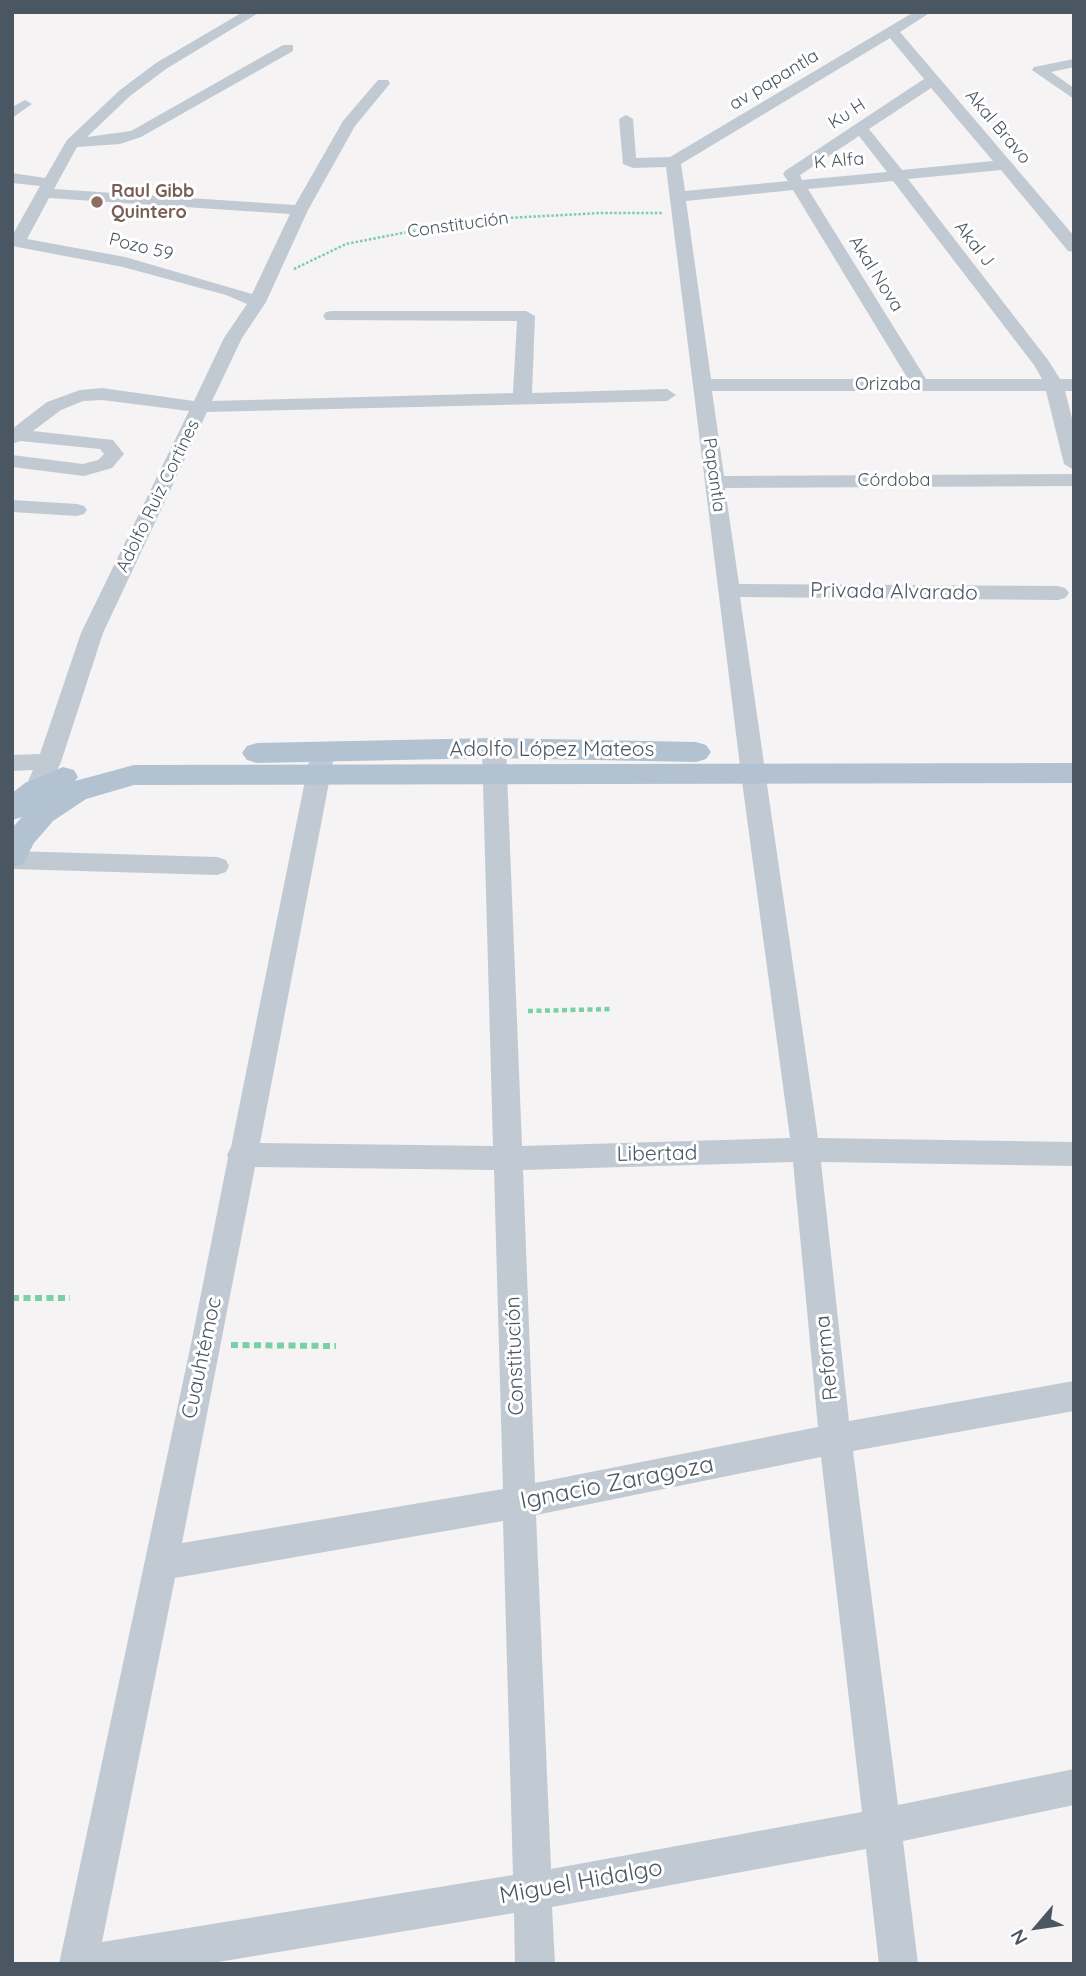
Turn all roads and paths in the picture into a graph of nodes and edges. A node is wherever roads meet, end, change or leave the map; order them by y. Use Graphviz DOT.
graph roads {
  1 [pos="253,12"];
  2 [pos="924,12"];
  3 [pos="892,32"];
  4 [pos="288,48"];
  5 [pos="1074,63"];
  6 [pos="933,80"];
  7 [pos="383,83"];
  8 [pos="1074,95"];
  9 [pos="25,104"];
  10 [pos="12,114"];
  11 [pos="626,120"];
  12 [pos="862,128"];
  13 [pos="72,143"];
  14 [pos="673,162"];
  15 [pos="1004,165"];
  16 [pos="896,175"];
  17 [pos="12,178"];
  18 [pos="796,184"];
  19 [pos="48,188"];
  20 [pos="678,206"];
  21 [pos="300,210"];
  22 [pos="15,242"];
  23 [pos="1074,247"];
  24 [pos="257,302"];
  25 [pos="332,316"];
  26 [pos="702,385"];
  27 [pos="920,385"];
  28 [pos="1054,385"];
  29 [pos="1074,385"];
  30 [pos="667,395"];
  31 [pos="522,398"];
  32 [pos="200,407"];
  33 [pos="14,436"];
  34 [pos="12,461"];
  35 [pos="1074,464"];
  36 [pos="1074,480"];
  37 [pos="715,482"];
  38 [pos="12,506"];
  39 [pos="76,510"];
  40 [pos="729,590"];
  41 [pos="1058,593"];
  42 [pos="1074,753"];
  43 [pos="495,761"];
  44 [pos="12,762"];
  45 [pos="49,762"];
  46 [pos="320,763"];
  47 [pos="752,763"];
  48 [pos="1074,773"];
  49 [pos="39,801"];
  50 [pos="12,809"];
  51 [pos="12,858"];
  52 [pos="217,866"];
  53 [pos="612,1009"];
  54 [pos="503,1012"];
  55 [pos="806,1150"];
  56 [pos="1074,1154"];
  57 [pos="241,1155"];
  58 [pos="508,1158"];
  59 [pos="12,1298"];
  60 [pos="70,1298"];
  61 [pos="206,1344"];
  62 [pos="336,1346"];
  63 [pos="1074,1396"];
  64 [pos="835,1439"];
  65 [pos="520,1502"];
  66 [pos="159,1563"];
  67 [pos="1074,1787"];
  68 [pos="882,1827"];
  69 [pos="533,1891"];
  70 [pos="78,1964"];
  71 [pos="86,1964"];
  72 [pos="535,1964"];
  73 [pos="899,1964"];
  1 -- 13 [label="street"];
  2 -- 3 [label="street, av papantla"];
  3 -- 6 [label="street, Akal Bravo"];
  3 -- 14 [label="street, av papantla"];
  4 -- 13 [label="street"];
  5 -- 8 [label="street"];
  6 -- 12 [label="street, Ku H"];
  6 -- 15 [label="street, Akal Bravo"];
  7 -- 21 [label="street, Adolfo Ruiz Cortines"];
  9 -- 10 [label="street"];
  11 -- 14 [label="street"];
  12 -- 16 [label="street, Akal J"];
  12 -- 18 [label="street, Ku H"];
  13 -- 19 [label="street"];
  14 -- 20 [label="street"];
  15 -- 16 [label="street, K Alfa"];
  15 -- 23 [label="street, Akal Bravo"];
  16 -- 18 [label="street, K Alfa"];
  16 -- 28 [label="street, Akal J"];
  17 -- 19 [label="street"];
  18 -- 20 [label="street, K Alfa"];
  18 -- 27 [label="street, Akal Nova"];
  19 -- 21 [label="street"];
  19 -- 22 [label="street"];
  20 -- 24 [label="path, Constitución"];
  20 -- 26 [label="street, Papantla"];
  21 -- 24 [label="street, Adolfo Ruiz Cortines"];
  22 -- 24 [label="street, Pozo 59"];
  24 -- 32 [label="street, Adolfo Ruiz Cortines"];
  25 -- 31 [label="street"];
  26 -- 27 [label="street, Orizaba"];
  26 -- 37 [label="street, Papantla"];
  27 -- 28 [label="street, Orizaba"];
  28 -- 29 [label="street, Orizaba"];
  28 -- 35 [label="street, Akal J"];
  30 -- 31 [label="street"];
  31 -- 32 [label="street"];
  32 -- 33 [label="street"];
  32 -- 45 [label="street, Adolfo Ruiz Cortines"];
  33 -- 34 [label="street"];
  36 -- 37 [label="street, Córdoba"];
  37 -- 40 [label="street, Papantla"];
  38 -- 39 [label="street"];
  40 -- 41 [label="street, Privada Alvarado"];
  40 -- 47 [label="street, Papantla"];
  42 -- 47 [label="main road, Adolfo López Mateos"];
  43 -- 46 [label="main road, Adolfo López Mateos"];
  43 -- 47 [label="main road, Adolfo López Mateos"];
  43 -- 54 [label="street, Constitución"];
  44 -- 45 [label="street"];
  45 -- 49 [label="street, Adolfo Ruiz Cortines"];
  46 -- 49 [label="main road, Adolfo López Mateos"];
  46 -- 57 [label="street, Cuauhtémoc"];
  47 -- 48 [label="main road, Adolfo López Mateos"];
  47 -- 55 [label="street, Reforma"];
  49 -- 50 [label="main road, Adolfo Ruiz Cortines"];
  49 -- 51 [label="main road, Adolfo Ruiz Cortines"];
  51 -- 52 [label="street"];
  53 -- 54 [label="path"];
  54 -- 58 [label="street, Constitución"];
  55 -- 56 [label="street, Libertad"];
  55 -- 58 [label="street, Libertad"];
  55 -- 64 [label="street, Reforma"];
  57 -- 58 [label="street, Libertad"];
  57 -- 61 [label="street, Cuauhtémoc"];
  58 -- 65 [label="street, Constitución"];
  59 -- 60 [label="path"];
  61 -- 62 [label="path"];
  61 -- 66 [label="street, Cuauhtémoc"];
  63 -- 64 [label="street, Ignacio Zaragoza"];
  64 -- 65 [label="street, Ignacio Zaragoza"];
  64 -- 68 [label="street, Reforma"];
  65 -- 66 [label="street, Ignacio Zaragoza"];
  65 -- 69 [label="street, Constitución"];
  66 -- 70 [label="street, Cuauhtémoc"];
  67 -- 68 [label="street, Miguel Hidalgo"];
  68 -- 69 [label="street, Miguel Hidalgo"];
  68 -- 73 [label="street, Reforma"];
  69 -- 71 [label="street, Miguel Hidalgo"];
  69 -- 72 [label="street, Constitución"];
}
